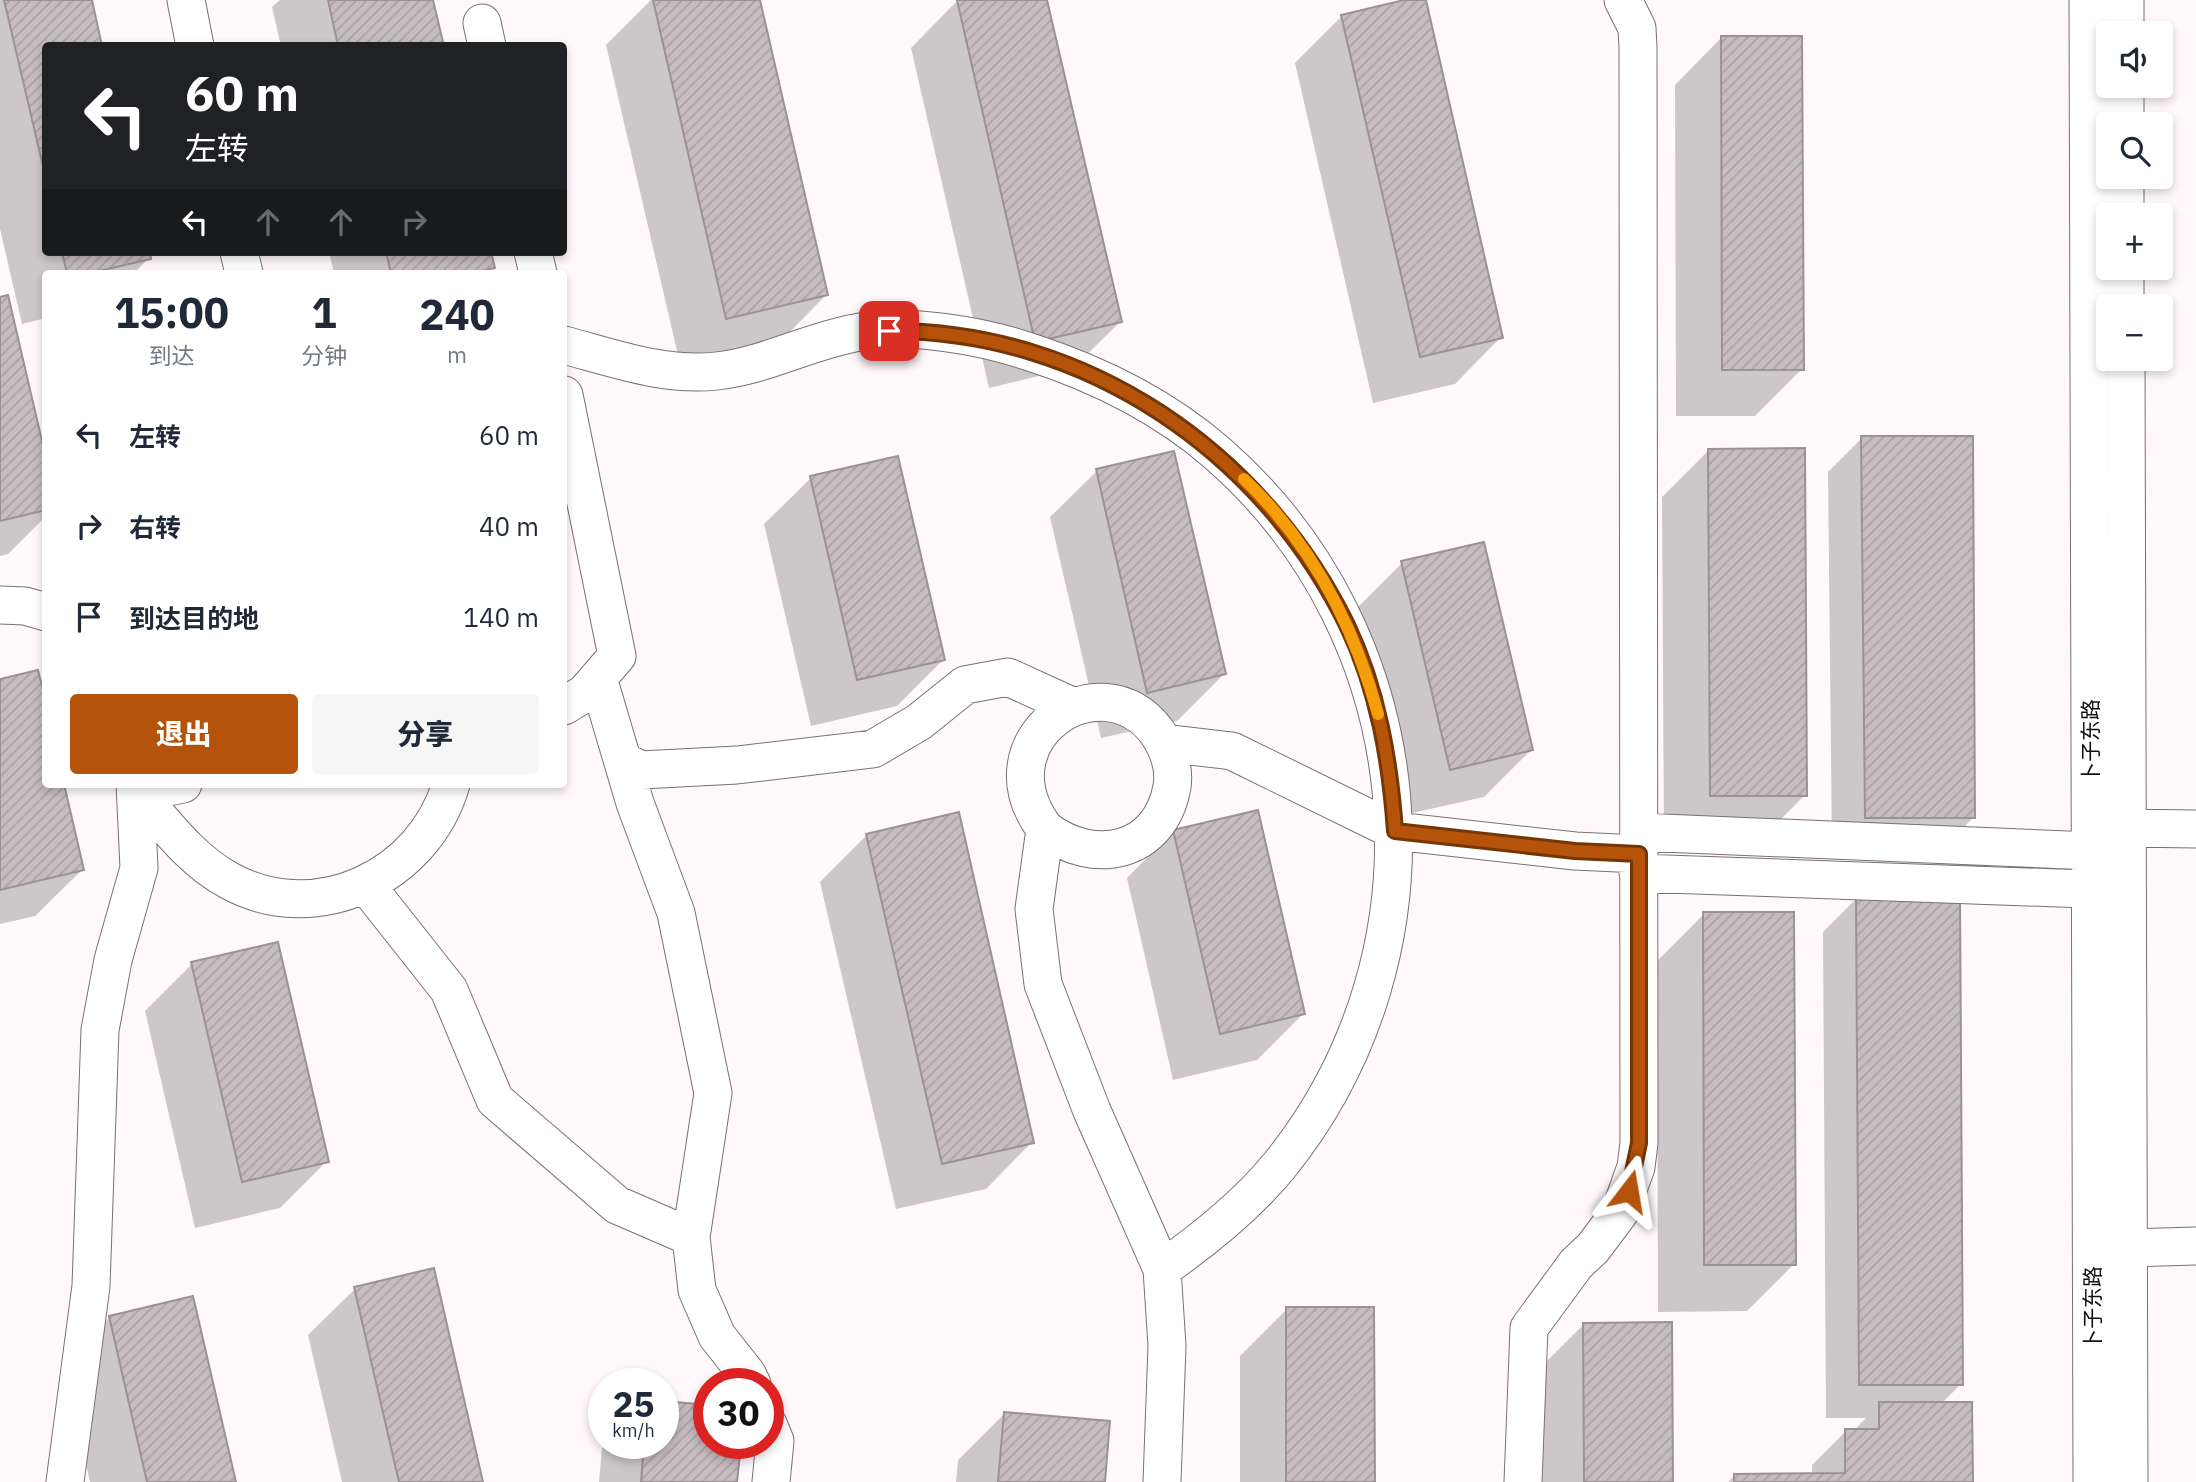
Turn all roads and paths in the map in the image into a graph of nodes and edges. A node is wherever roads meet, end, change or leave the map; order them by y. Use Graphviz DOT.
graph roads {
  1 [pos="186,0"];
  2 [pos="1623,0"];
  3 [pos="2088,0"];
  4 [pos="2125,0"];
  5 [pos="2125,21"];
  6 [pos="194,42"];
  7 [pos="567,346"];
  8 [pos="2126,371"];
  9 [pos="567,410"];
  10 [pos="0,605"];
  11 [pos="42,611"];
  12 [pos="598,678"];
  13 [pos="567,704"];
  14 [pos="1074,707"];
  15 [pos="1164,743"];
  16 [pos="623,761"];
  17 [pos="136,788"];
  18 [pos="449,788"];
  19 [pos="1045,829"];
  20 [pos="2196,829"];
  21 [pos="1395,831"];
  22 [pos="2127,841"];
  23 [pos="2090,851"];
  24 [pos="1639,853"];
  25 [pos="366,885"];
  26 [pos="2091,890"];
  27 [pos="2127,891"];
  28 [pos="691,1237"];
  29 [pos="2196,1246"];
  30 [pos="2128,1248"];
  31 [pos="1162,1269"];
  32 [pos="741,1368"];
  33 [pos="773,1459"];
  34 [pos="65,1482"];
  35 [pos="771,1482"];
  36 [pos="1162,1482"];
  37 [pos="1523,1482"];
  38 [pos="2092,1482"];
  39 [pos="2129,1482"];
  1 -- 6 [label="street"];
  2 -- 24 [label="street"];
  3 -- 23 [label="street, 卜子东路"];
  4 -- 5 [label="street"];
  7 -- 21 [label="street"];
  8 -- 22 [label="street, 卜子东路"];
  9 -- 12 [label="street"];
  10 -- 11 [label="street"];
  12 -- 13 [label="street"];
  12 -- 16 [label="street"];
  14 -- 15 [label="street"];
  14 -- 16 [label="street"];
  14 -- 19 [label="street"];
  15 -- 19 [label="street"];
  15 -- 21 [label="street"];
  16 -- 28 [label="street"];
  17 -- 25 [label="street"];
  17 -- 34 [label="street"];
  18 -- 25 [label="street"];
  19 -- 31 [label="street"];
  20 -- 22 [label="street"];
  21 -- 24 [label="street"];
  21 -- 31 [label="street"];
  22 -- 23 [label="street"];
  22 -- 27 [label="street, 卜子东路"];
  23 -- 24 [label="street"];
  23 -- 26 [label="street, 卜子东路"];
  24 -- 26 [label="street"];
  24 -- 37 [label="street"];
  25 -- 28 [label="street"];
  26 -- 27 [label="street"];
  26 -- 38 [label="street, 卜子东路"];
  27 -- 30 [label="street, 卜子东路"];
  28 -- 32 [label="street"];
  29 -- 30 [label="street"];
  30 -- 39 [label="street, 卜子东路"];
  31 -- 36 [label="street"];
  33 -- 35 [label="street"];
}
